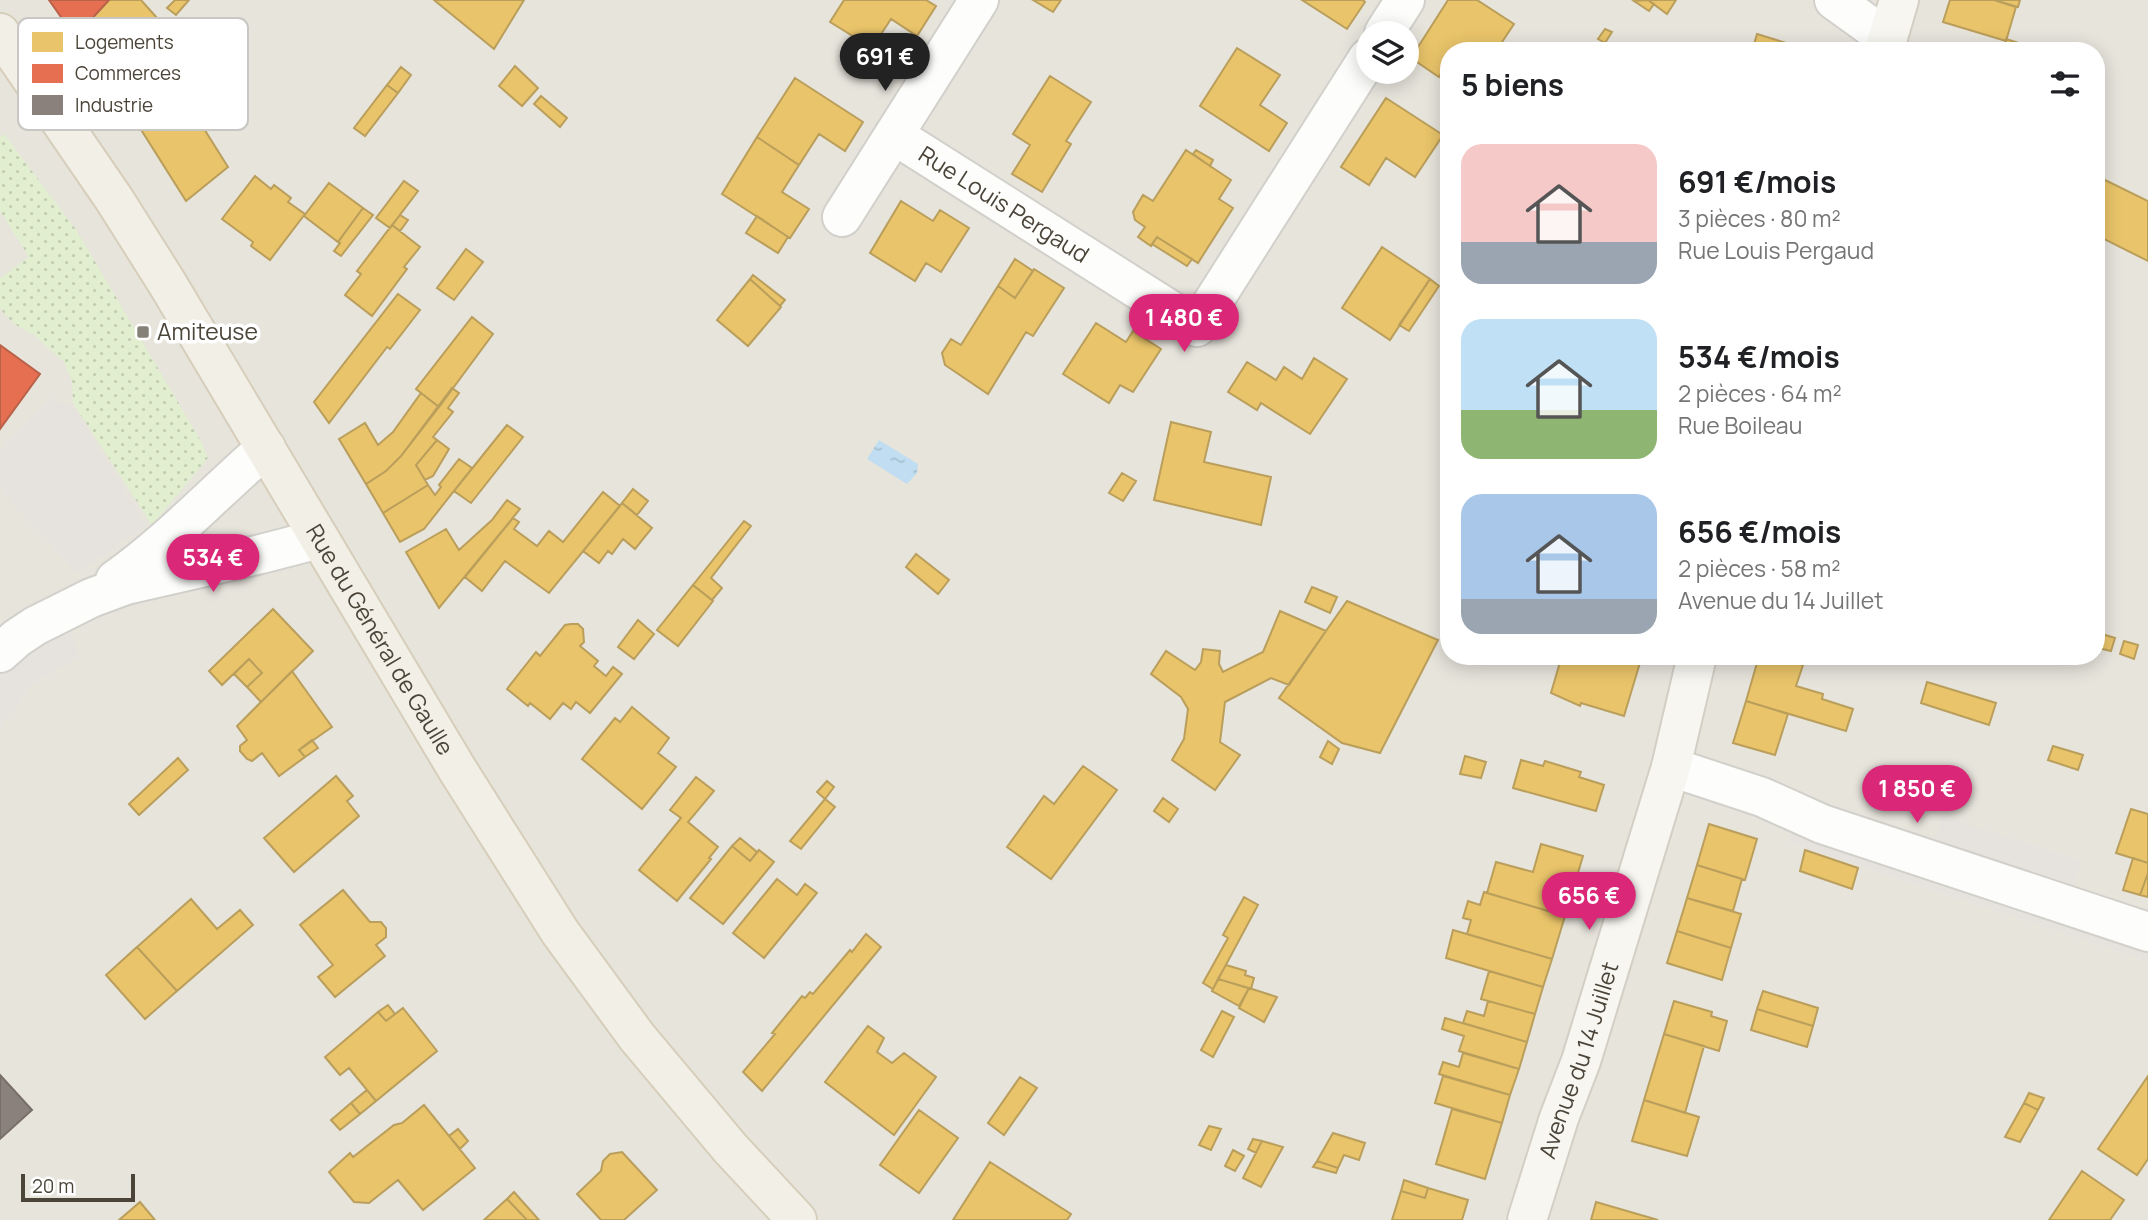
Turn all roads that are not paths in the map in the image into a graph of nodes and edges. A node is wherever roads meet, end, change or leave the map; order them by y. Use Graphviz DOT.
graph roads {
  1 [pos="979,0"];
  2 [pos="1405,0"];
  3 [pos="1834,0"];
  4 [pos="1899,0"];
  5 [pos="1392,21"];
  6 [pos="0,33"];
  7 [pos="1883,42"];
  8 [pos="1887,42"];
  9 [pos="18,59"];
  10 [pos="1356,77"];
  11 [pos="67,130"];
  12 [pos="894,135"];
  13 [pos="842,217"];
  14 [pos="266,448"];
  15 [pos="319,539"];
  16 [pos="91,598"];
  17 [pos="0,653"];
  18 [pos="1695,665"];
  19 [pos="1671,767"];
  20 [pos="2148,932"];
  21 [pos="797,1220"];
  22 [pos="1527,1220"];
  1 -- 12 [label="street, Rue Louis Pergaud"];
  2 -- 5 [label="street"];
  3 -- 7 [label="street"];
  4 -- 8 [label="street"];
  6 -- 9 [label="main road, Rue du Général de Gaulle"];
  10 -- 12 [label="street, Rue Louis Pergaud"];
  11 -- 14 [label="main road, Rue du Général de Gaulle"];
  12 -- 13 [label="street, Rue Louis Pergaud"];
  14 -- 15 [label="main road, Rue du Général de Gaulle"];
  14 -- 16 [label="street"];
  15 -- 16 [label="street"];
  15 -- 21 [label="main road, Rue du Général de Gaulle"];
  16 -- 17 [label="street"];
  18 -- 19 [label="street, Avenue du 14 Juillet"];
  19 -- 20 [label="street"];
  19 -- 22 [label="street, Avenue du 14 Juillet"];
}
